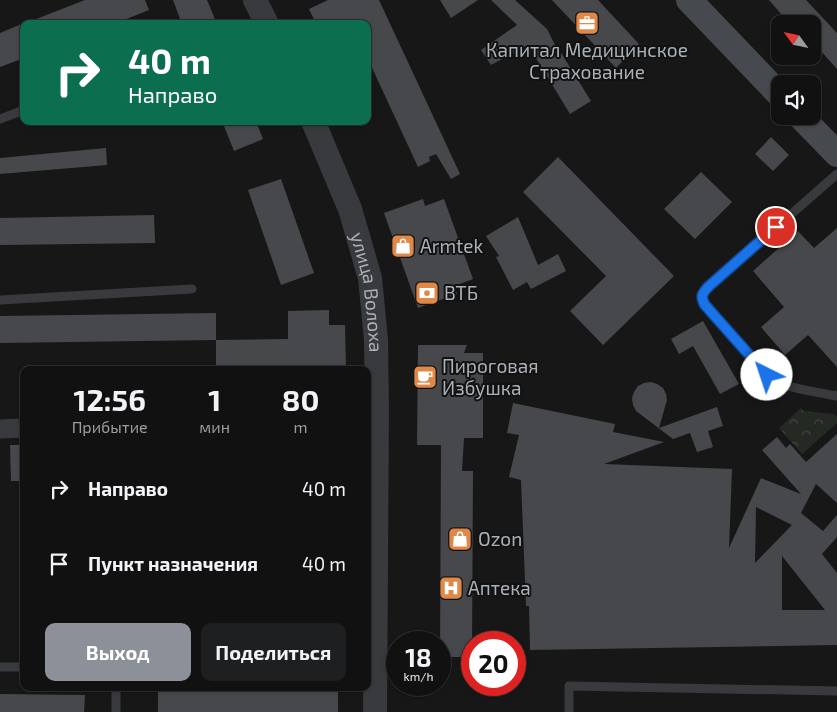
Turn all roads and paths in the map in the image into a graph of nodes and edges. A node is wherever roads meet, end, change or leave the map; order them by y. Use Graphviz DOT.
graph roads {
  1 [pos="255,0"];
  2 [pos="689,0"];
  3 [pos="265,20"];
  4 [pos="771,86"];
  5 [pos="20,112"];
  6 [pos="0,119"];
  7 [pos="315,125"];
  8 [pos="809,125"];
  9 [pos="837,154"];
  10 [pos="837,174"];
  11 [pos="192,289"];
  12 [pos="0,300"];
  13 [pos="837,396"];
  14 [pos="372,410"];
  15 [pos="20,428"];
  16 [pos="0,429"];
  17 [pos="0,667"];
  18 [pos="20,667"];
  19 [pos="837,690"];
  20 [pos="116,691"];
  21 [pos="116,712"];
  22 [pos="375,712"];
  23 [pos="569,712"];
  1 -- 3 [label="street"];
  2 -- 4 [label="main road"];
  5 -- 6 [label="lane"];
  7 -- 14 [label="street, улица Волоха"];
  8 -- 9 [label="main road"];
  10 -- 13 [label="lane"];
  11 -- 12 [label="lane"];
  14 -- 22 [label="street, улица Волоха"];
  15 -- 16 [label="street"];
  17 -- 18 [label="lane"];
  19 -- 23 [label="lane"];
  20 -- 21 [label="lane"];
}
